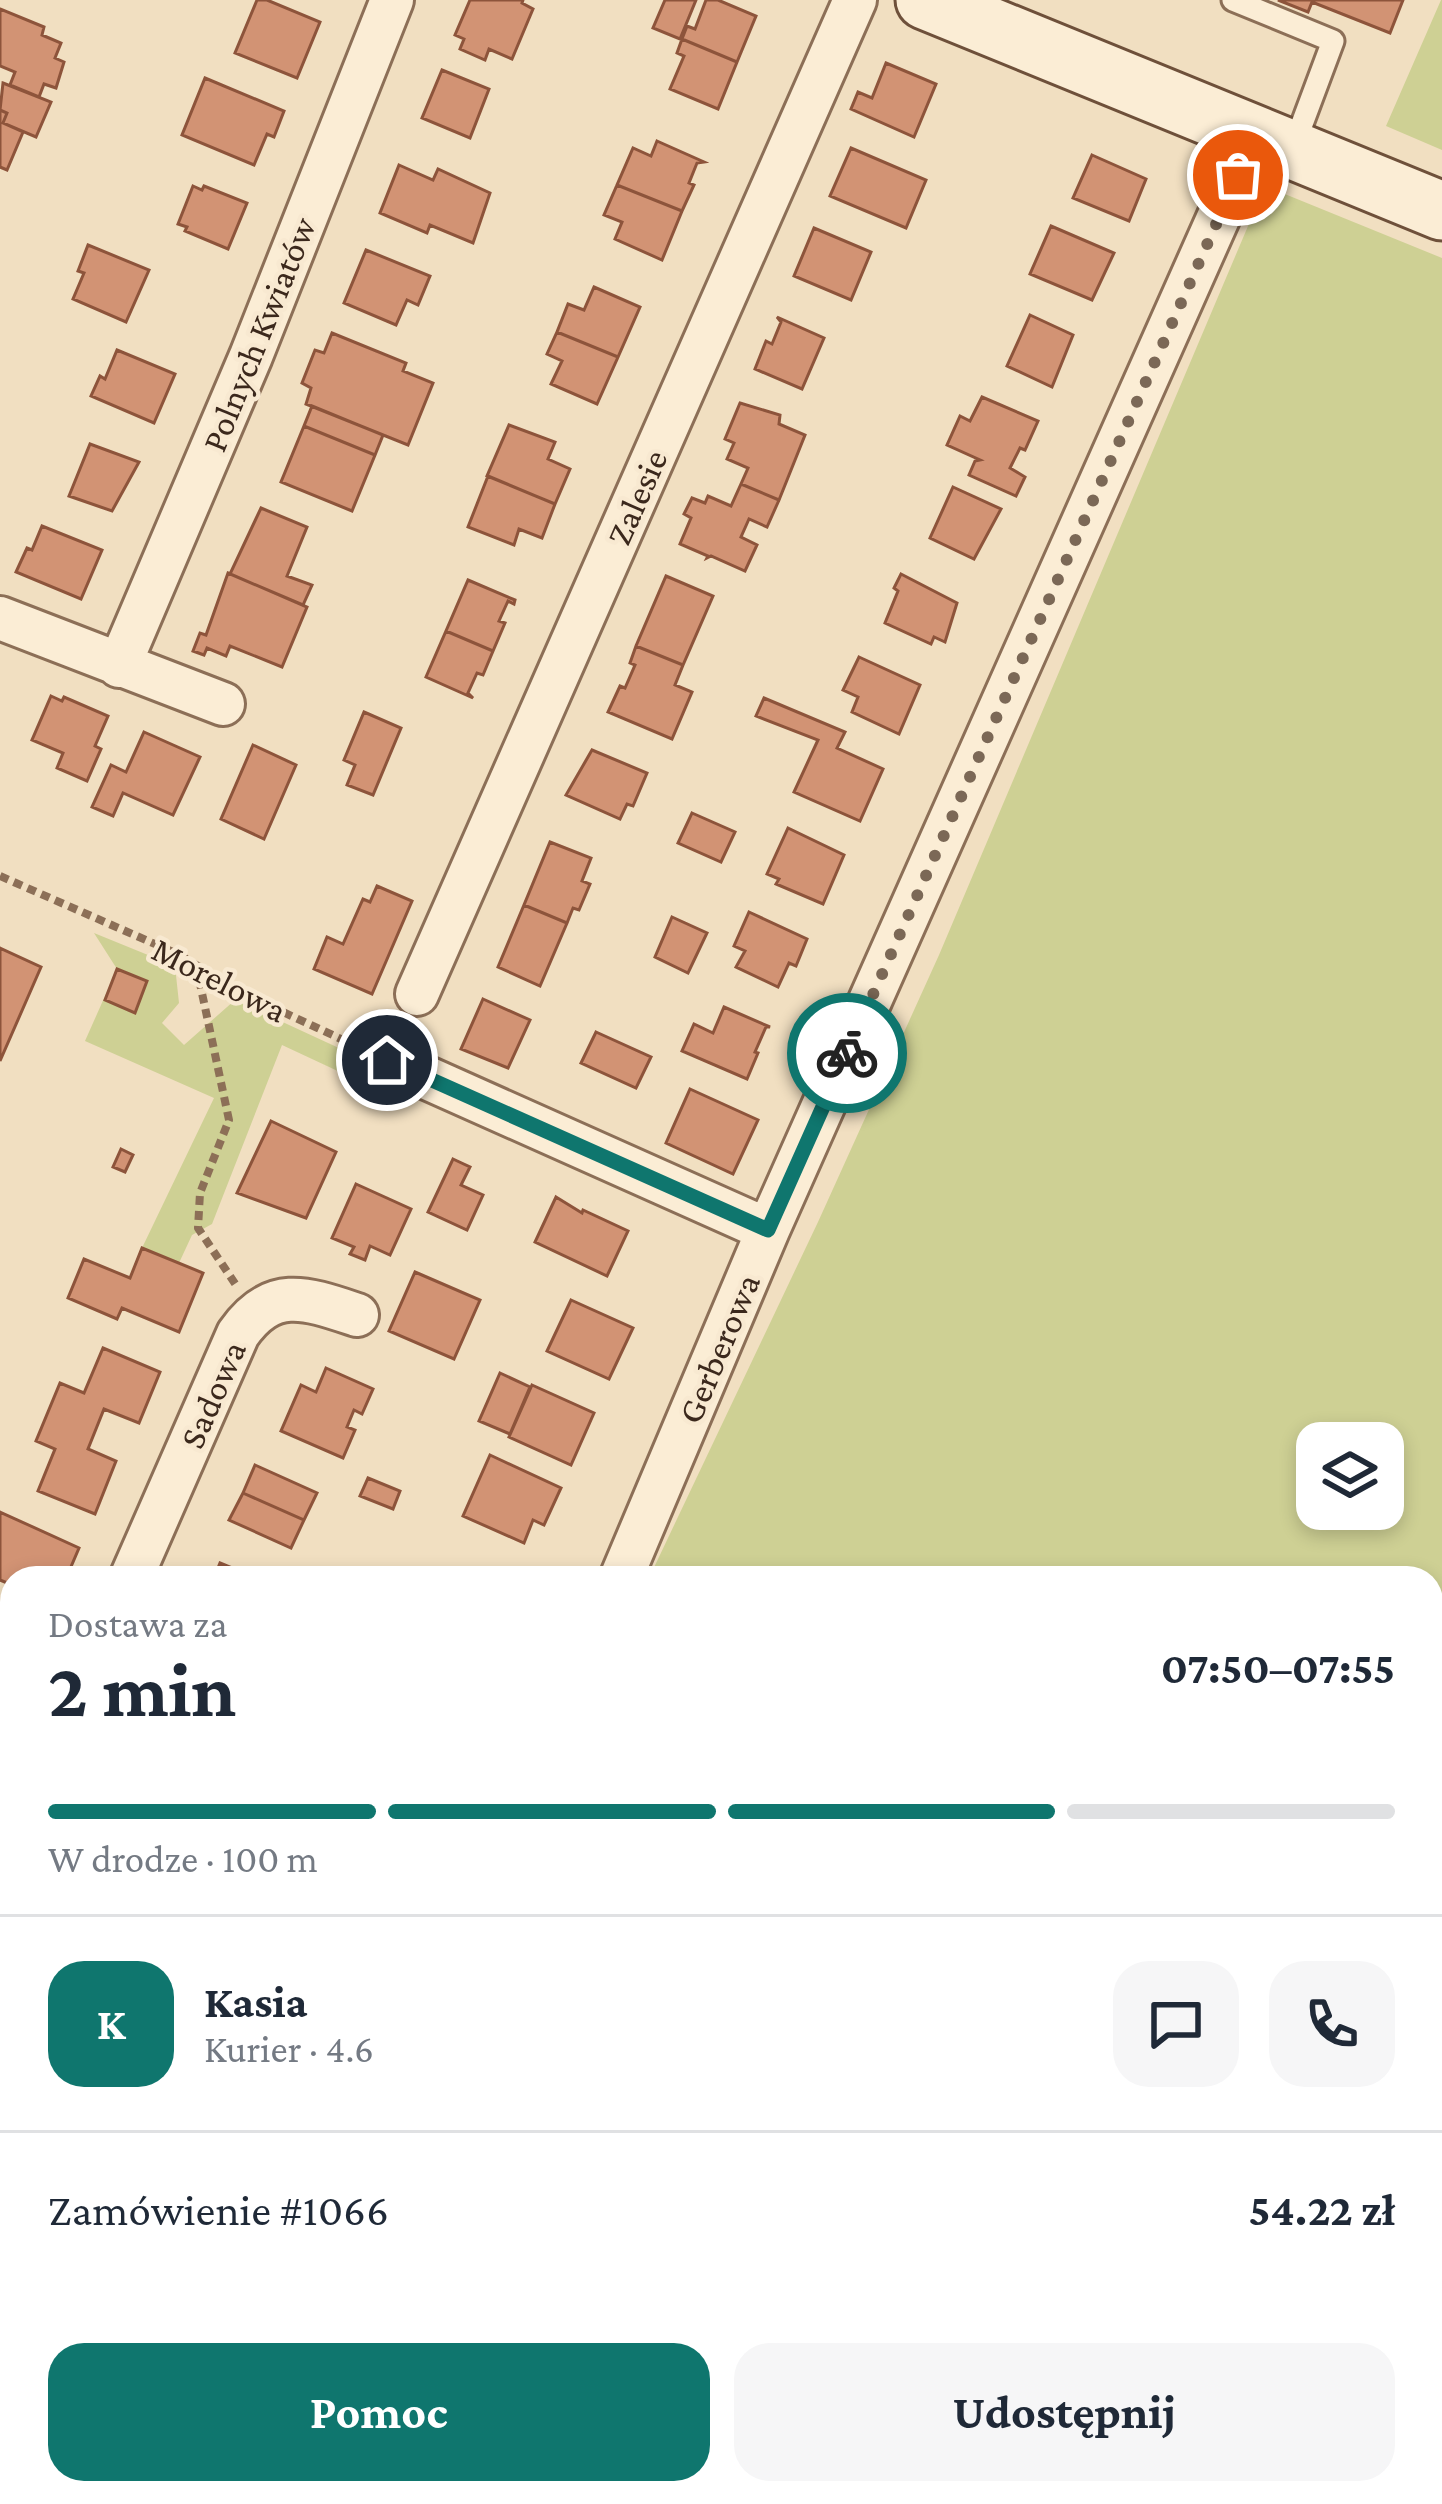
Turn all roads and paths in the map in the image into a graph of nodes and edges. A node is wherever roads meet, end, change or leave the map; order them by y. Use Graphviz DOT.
graph roads {
  1 [pos="392,0"];
  2 [pos="855,0"];
  3 [pos="925,0"];
  4 [pos="1233,0"];
  5 [pos="1275,141"];
  6 [pos="1442,211"];
  7 [pos="0,618"];
  8 [pos="119,666"];
  9 [pos="223,704"];
  10 [pos="0,876"];
  11 [pos="196,964"];
  12 [pos="417,994"];
  13 [pos="387,1060"];
  14 [pos="768,1230"];
  15 [pos="253,1312"];
  16 [pos="357,1315"];
  17 [pos="136,1566"];
  18 [pos="626,1566"];
  1 -- 8 [label="street, Polnych Kwiatów"];
  2 -- 12 [label="street, Zalesie"];
  3 -- 5 [label="street"];
  4 -- 5 [label="lane"];
  5 -- 6 [label="street"];
  5 -- 14 [label="street, Gerberowa"];
  7 -- 8 [label="street"];
  8 -- 9 [label="street"];
  10 -- 11 [label="path, Morelowa"];
  11 -- 13 [label="path, Morelowa"];
  11 -- 15 [label="path"];
  13 -- 14 [label="street"];
  14 -- 18 [label="street, Gerberowa"];
  15 -- 16 [label="street, Sadowa"];
  15 -- 17 [label="street, Sadowa"];
}
